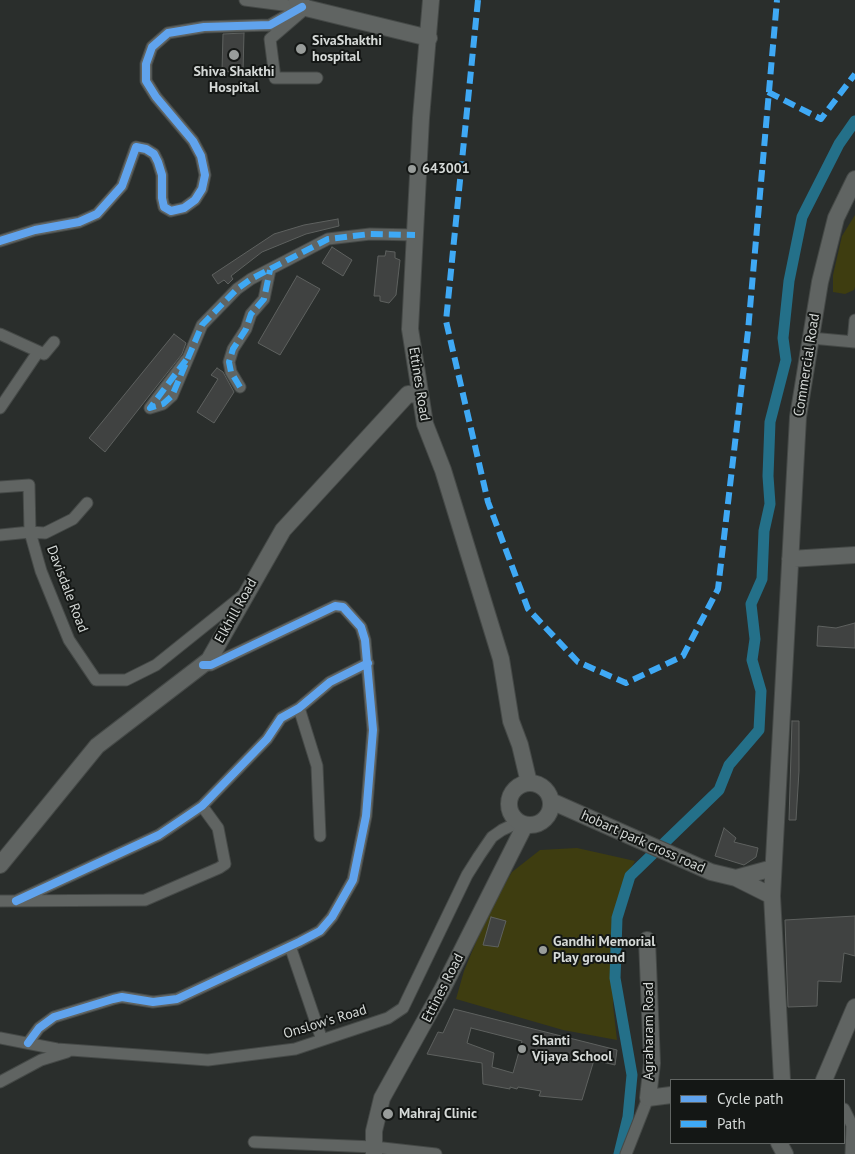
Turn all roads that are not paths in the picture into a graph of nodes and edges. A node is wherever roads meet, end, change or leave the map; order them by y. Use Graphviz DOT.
graph roads {
  1 [pos="246,0"];
  2 [pos="431,0"];
  3 [pos="302,5"];
  4 [pos="429,38"];
  5 [pos="317,78"];
  6 [pos="855,178"];
  7 [pos="415,235"];
  8 [pos="0,242"];
  9 [pos="270,270"];
  10 [pos="855,320"];
  11 [pos="0,334"];
  12 [pos="811,338"];
  13 [pos="54,342"];
  14 [pos="854,342"];
  15 [pos="38,352"];
  16 [pos="186,360"];
  17 [pos="240,387"];
  18 [pos="419,395"];
  19 [pos="0,408"];
  20 [pos="0,487"];
  21 [pos="87,503"];
  22 [pos="30,532"];
  23 [pos="0,535"];
  24 [pos="855,554"];
  25 [pos="790,559"];
  26 [pos="247,592"];
  27 [pos="368,663"];
  28 [pos="203,664"];
  29 [pos="299,708"];
  30 [pos="528,783"];
  31 [pos="551,801"];
  32 [pos="202,806"];
  33 [pos="522,823"];
  34 [pos="320,836"];
  35 [pos="0,865"];
  36 [pos="773,868"];
  37 [pos="736,878"];
  38 [pos="772,896"];
  39 [pos="0,901"];
  40 [pos="16,901"];
  41 [pos="647,940"];
  42 [pos="290,946"];
  43 [pos="855,1007"];
  44 [pos="0,1038"];
  45 [pos="322,1040"];
  46 [pos="28,1044"];
  47 [pos="73,1050"];
  48 [pos="782,1079"];
  49 [pos="824,1079"];
  50 [pos="0,1082"];
  51 [pos="670,1095"];
  52 [pos="648,1098"];
  53 [pos="845,1111"];
  54 [pos="254,1142"];
  55 [pos="374,1150"];
  56 [pos="436,1154"];
  57 [pos="626,1154"];
  58 [pos="851,1154"];
  1 -- 3 [label="street"];
  2 -- 4 [label="main road, Ettines Road"];
  3 -- 4 [label="main road"];
  3 -- 5 [label="street"];
  3 -- 8 [label="street"];
  4 -- 7 [label="main road, Ettines Road"];
  6 -- 12 [label="main road, Commercial Road"];
  7 -- 9 [label="street"];
  7 -- 18 [label="main road, Ettines Road"];
  9 -- 16 [label="street"];
  9 -- 17 [label="street"];
  10 -- 14 [label="street"];
  11 -- 15 [label="street"];
  12 -- 14 [label="street"];
  12 -- 25 [label="main road, Commercial Road"];
  13 -- 15 [label="street"];
  15 -- 19 [label="street"];
  18 -- 26 [label="main road, Elkhill Road"];
  18 -- 30 [label="main road, Ettines Road"];
  20 -- 22 [label="street"];
  21 -- 22 [label="street"];
  22 -- 23 [label="street"];
  22 -- 26 [label="street, Davisdale Road"];
  24 -- 25 [label="main road"];
  25 -- 36 [label="main road, Commercial Road"];
  26 -- 28 [label="main road, Elkhill Road"];
  27 -- 28 [label="street"];
  27 -- 29 [label="street"];
  27 -- 42 [label="street"];
  28 -- 35 [label="main road, Elkhill Road"];
  29 -- 32 [label="street"];
  29 -- 34 [label="street"];
  30 -- 31 [label="main road"];
  30 -- 33 [label="main road"];
  31 -- 33 [label="main road"];
  31 -- 37 [label="main road, hobart park cross road"];
  32 -- 40 [label="street"];
  32 -- 40 [label="street"];
  33 -- 45 [label="street, Onslow's Road"];
  33 -- 55 [label="main road, Ettines Road"];
  36 -- 37 [label="main road"];
  36 -- 38 [label="main road, Commercial Road"];
  37 -- 38 [label="main road, hobart park cross road"];
  38 -- 48 [label="main road, Commercial Road"];
  39 -- 40 [label="street"];
  41 -- 52 [label="main road, Agraharam Road"];
  42 -- 45 [label="street"];
  42 -- 46 [label="street"];
  43 -- 49 [label="main road"];
  44 -- 46 [label="street, Onslow's Road"];
  45 -- 47 [label="street, Onslow's Road"];
  46 -- 47 [label="street, Onslow's Road"];
  47 -- 50 [label="street"];
  51 -- 52 [label="main road, Agraharam Road"];
  52 -- 57 [label="street"];
  53 -- 58 [label="street"];
  54 -- 55 [label="street"];
  55 -- 56 [label="street"];
}
